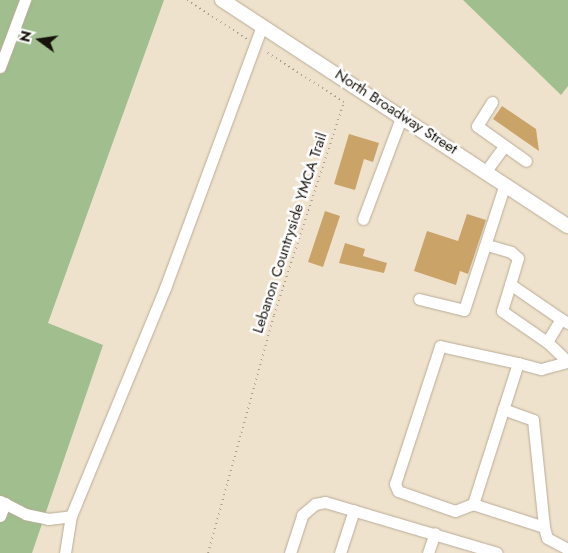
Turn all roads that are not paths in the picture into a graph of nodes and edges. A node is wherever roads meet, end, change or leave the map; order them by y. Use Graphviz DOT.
graph roads {
  1 [pos="25,0"];
  2 [pos="222,0"];
  3 [pos="262,26"];
  4 [pos="0,67"];
  5 [pos="492,102"];
  6 [pos="402,116"];
  7 [pos="504,146"];
  8 [pos="526,161"];
  9 [pos="486,172"];
  10 [pos="505,184"];
  11 [pos="363,219"];
  12 [pos="568,226"];
  13 [pos="487,245"];
  14 [pos="510,284"];
  15 [pos="419,299"];
  16 [pos="565,321"];
  17 [pos="547,342"];
  18 [pos="568,362"];
  19 [pos="518,363"];
  20 [pos="503,409"];
  21 [pos="2,502"];
  22 [pos="473,504"];
  23 [pos="354,510"];
  24 [pos="0,516"];
  25 [pos="71,516"];
  26 [pos="544,527"];
  27 [pos="435,533"];
  28 [pos="568,549"];
  29 [pos="65,553"];
  30 [pos="290,553"];
  31 [pos="340,553"];
  32 [pos="428,553"];
  33 [pos="497,553"];
  1 -- 4 [label="lane"];
  2 -- 3 [label="main road, North Broadway Street"];
  3 -- 6 [label="main road, North Broadway Street"];
  3 -- 25 [label="lane"];
  5 -- 7 [label="lane"];
  6 -- 9 [label="main road, North Broadway Street"];
  6 -- 11 [label="lane"];
  7 -- 8 [label="lane"];
  7 -- 9 [label="lane"];
  9 -- 10 [label="main road, North Broadway Street"];
  10 -- 12 [label="main road, North Broadway Street"];
  10 -- 13 [label="lane"];
  13 -- 14 [label="lane"];
  13 -- 15 [label="lane"];
  14 -- 16 [label="lane"];
  14 -- 17 [label="lane"];
  16 -- 17 [label="lane"];
  17 -- 18 [label="lane"];
  18 -- 19 [label="lane"];
  19 -- 20 [label="lane"];
  19 -- 22 [label="lane"];
  20 -- 22 [label="lane"];
  20 -- 26 [label="lane"];
  21 -- 24 [label="lane"];
  21 -- 25 [label="lane"];
  22 -- 26 [label="lane"];
  23 -- 27 [label="lane"];
  23 -- 30 [label="lane"];
  23 -- 31 [label="lane"];
  25 -- 29 [label="lane"];
  26 -- 28 [label="lane"];
  27 -- 32 [label="lane"];
  27 -- 33 [label="lane"];
}
